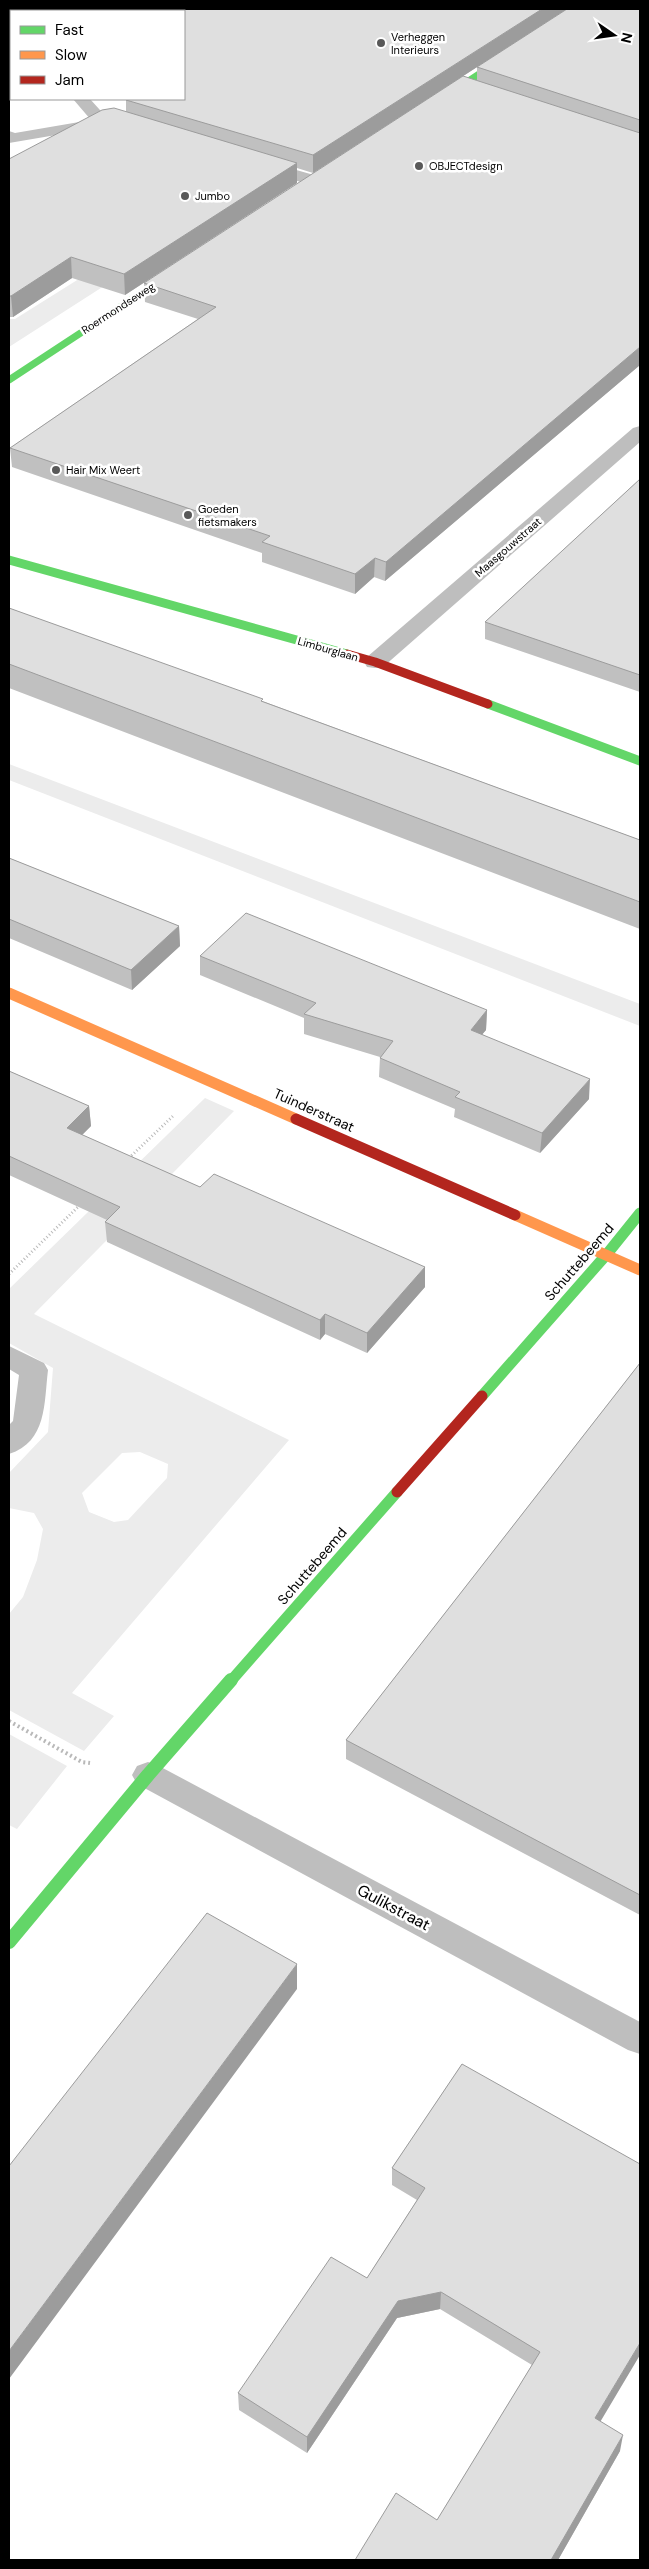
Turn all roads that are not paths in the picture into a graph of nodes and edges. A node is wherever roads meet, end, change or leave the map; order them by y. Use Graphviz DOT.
graph roads {
  1 [pos="516,50"];
  2 [pos="461,86"];
  3 [pos="480,92"];
  4 [pos="82,100"];
  5 [pos="428,107"];
  6 [pos="9,136"];
  7 [pos="248,162"];
  8 [pos="319,178"];
  9 [pos="298,192"];
  10 [pos="184,266"];
  11 [pos="9,380"];
  12 [pos="640,432"];
  13 [pos="9,560"];
  14 [pos="375,662"];
  15 [pos="640,761"];
  16 [pos="9,993"];
  17 [pos="640,1213"];
  18 [pos="607,1254"];
  19 [pos="640,1270"];
  20 [pos="9,1356"];
  21 [pos="9,1443"];
  22 [pos="148,1775"];
  23 [pos="9,1942"];
  24 [pos="640,2039"];
  1 -- 2 [label="street"];
  2 -- 3 [label="street"];
  2 -- 5 [label="street"];
  4 -- 6 [label="street"];
  7 -- 8 [label="street"];
  8 -- 9 [label="street"];
  10 -- 11 [label="street, Roermondseweg"];
  12 -- 14 [label="street, Maasgouwstraat"];
  13 -- 14 [label="street, Limburglaan"];
  14 -- 15 [label="street, Limburglaan"];
  16 -- 18 [label="street, Tuinderstraat"];
  17 -- 18 [label="street, Schuttebeemd"];
  18 -- 19 [label="street, Tuinderstraat"];
  18 -- 22 [label="street, Schuttebeemd"];
  20 -- 21 [label="street"];
  22 -- 23 [label="street, Schuttebeemd"];
  22 -- 24 [label="street, Gulikstraat"];
}
